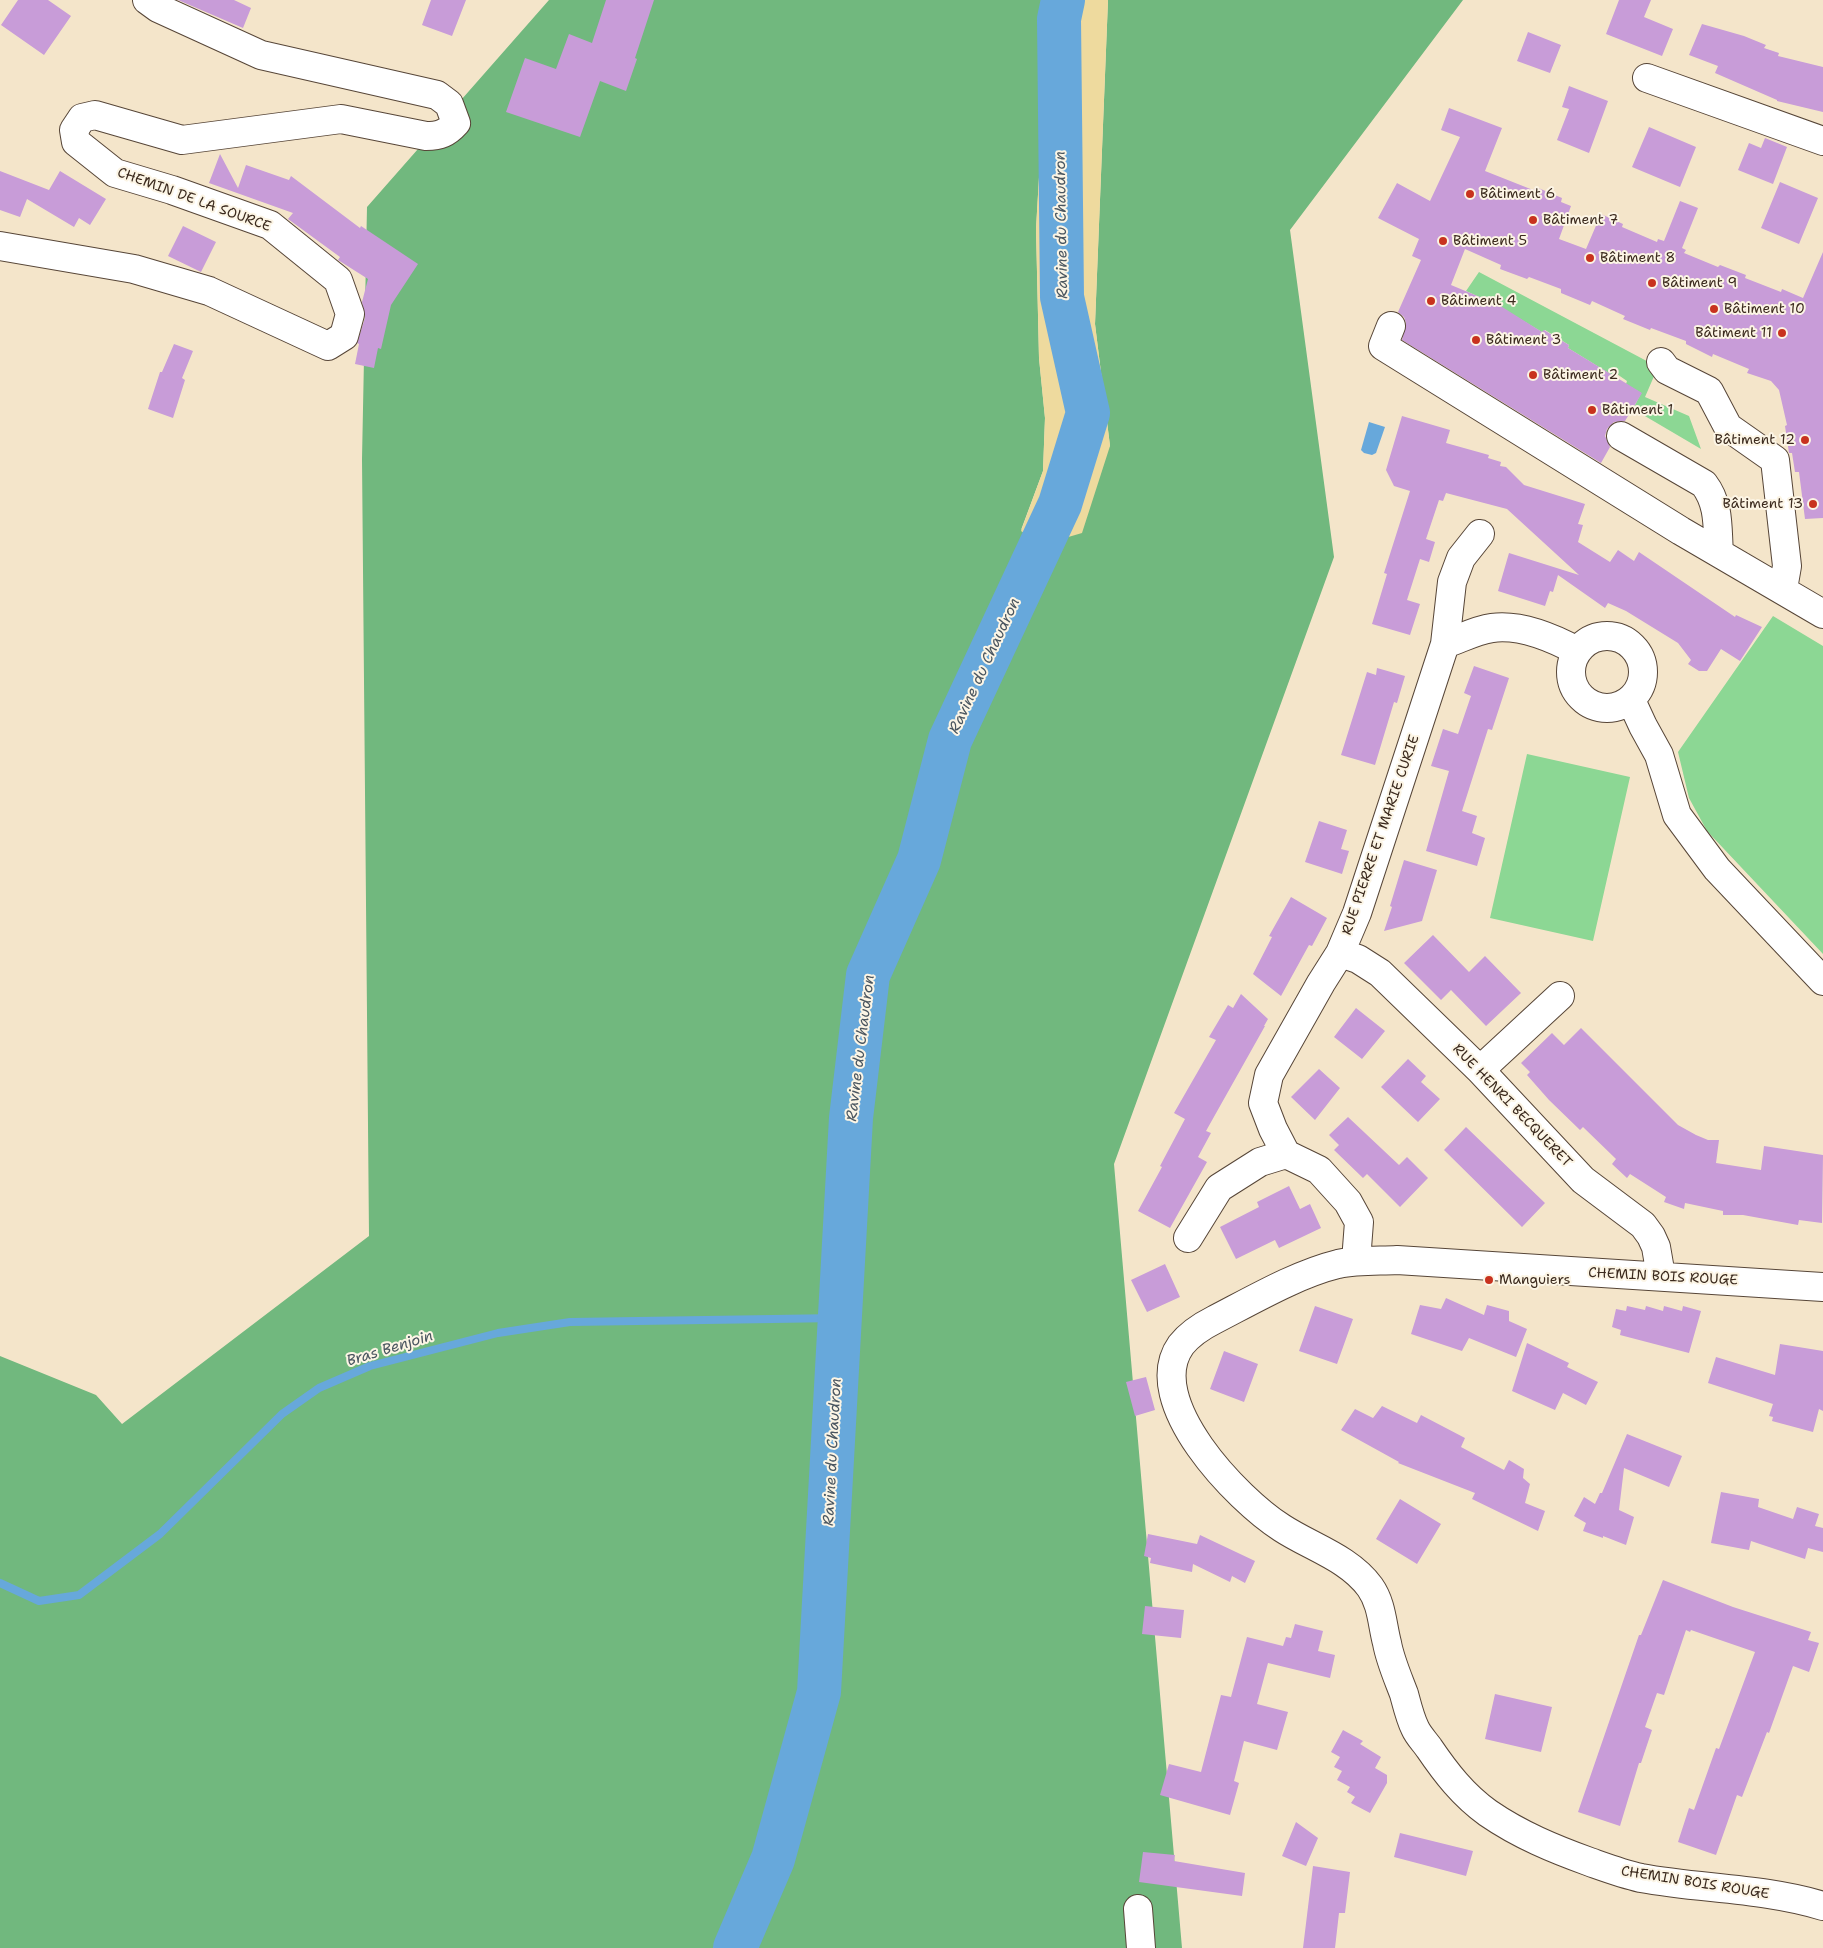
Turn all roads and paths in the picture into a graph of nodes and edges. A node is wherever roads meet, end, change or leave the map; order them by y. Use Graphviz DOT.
graph roads {
  1 [pos="147,0"];
  2 [pos="1647,78"];
  3 [pos="1823,141"];
  4 [pos="0,246"];
  5 [pos="1391,326"];
  6 [pos="1661,362"];
  7 [pos="1621,436"];
  8 [pos="1480,534"];
  9 [pos="1719,553"];
  10 [pos="1783,590"];
  11 [pos="1823,614"];
  12 [pos="1445,644"];
  13 [pos="1577,652"];
  14 [pos="1631,700"];
  15 [pos="1340,953"];
  16 [pos="1823,981"];
  17 [pos="1560,996"];
  18 [pos="1480,1070"];
  19 [pos="1286,1154"];
  20 [pos="1188,1238"];
  21 [pos="1356,1261"];
  22 [pos="1661,1276"];
  23 [pos="1823,1287"];
  24 [pos="1823,1906"];
  25 [pos="1138,1909"];
  26 [pos="1142,1948"];
  1 -- 4 [label="street, CHEMIN DE LA SOURCE"];
  2 -- 3 [label="street"];
  5 -- 9 [label="street"];
  6 -- 10 [label="street"];
  7 -- 9 [label="street"];
  8 -- 12 [label="street, RUE PIERRE ET MARIE CURIE"];
  9 -- 10 [label="street"];
  10 -- 11 [label="street"];
  12 -- 13 [label="street"];
  12 -- 15 [label="street, RUE PIERRE ET MARIE CURIE"];
  13 -- 14 [label="street"];
  13 -- 14 [label="street"];
  14 -- 16 [label="street"];
  15 -- 18 [label="street, RUE HENRI BECQUERET"];
  15 -- 19 [label="street, RUE PIERRE ET MARIE CURIE"];
  17 -- 18 [label="street"];
  18 -- 22 [label="street, RUE HENRI BECQUERET"];
  19 -- 20 [label="street"];
  19 -- 21 [label="street"];
  21 -- 22 [label="street, CHEMIN BOIS ROUGE"];
  21 -- 24 [label="street, CHEMIN BOIS ROUGE"];
  22 -- 23 [label="street, CHEMIN BOIS ROUGE"];
  25 -- 26 [label="street"];
}
